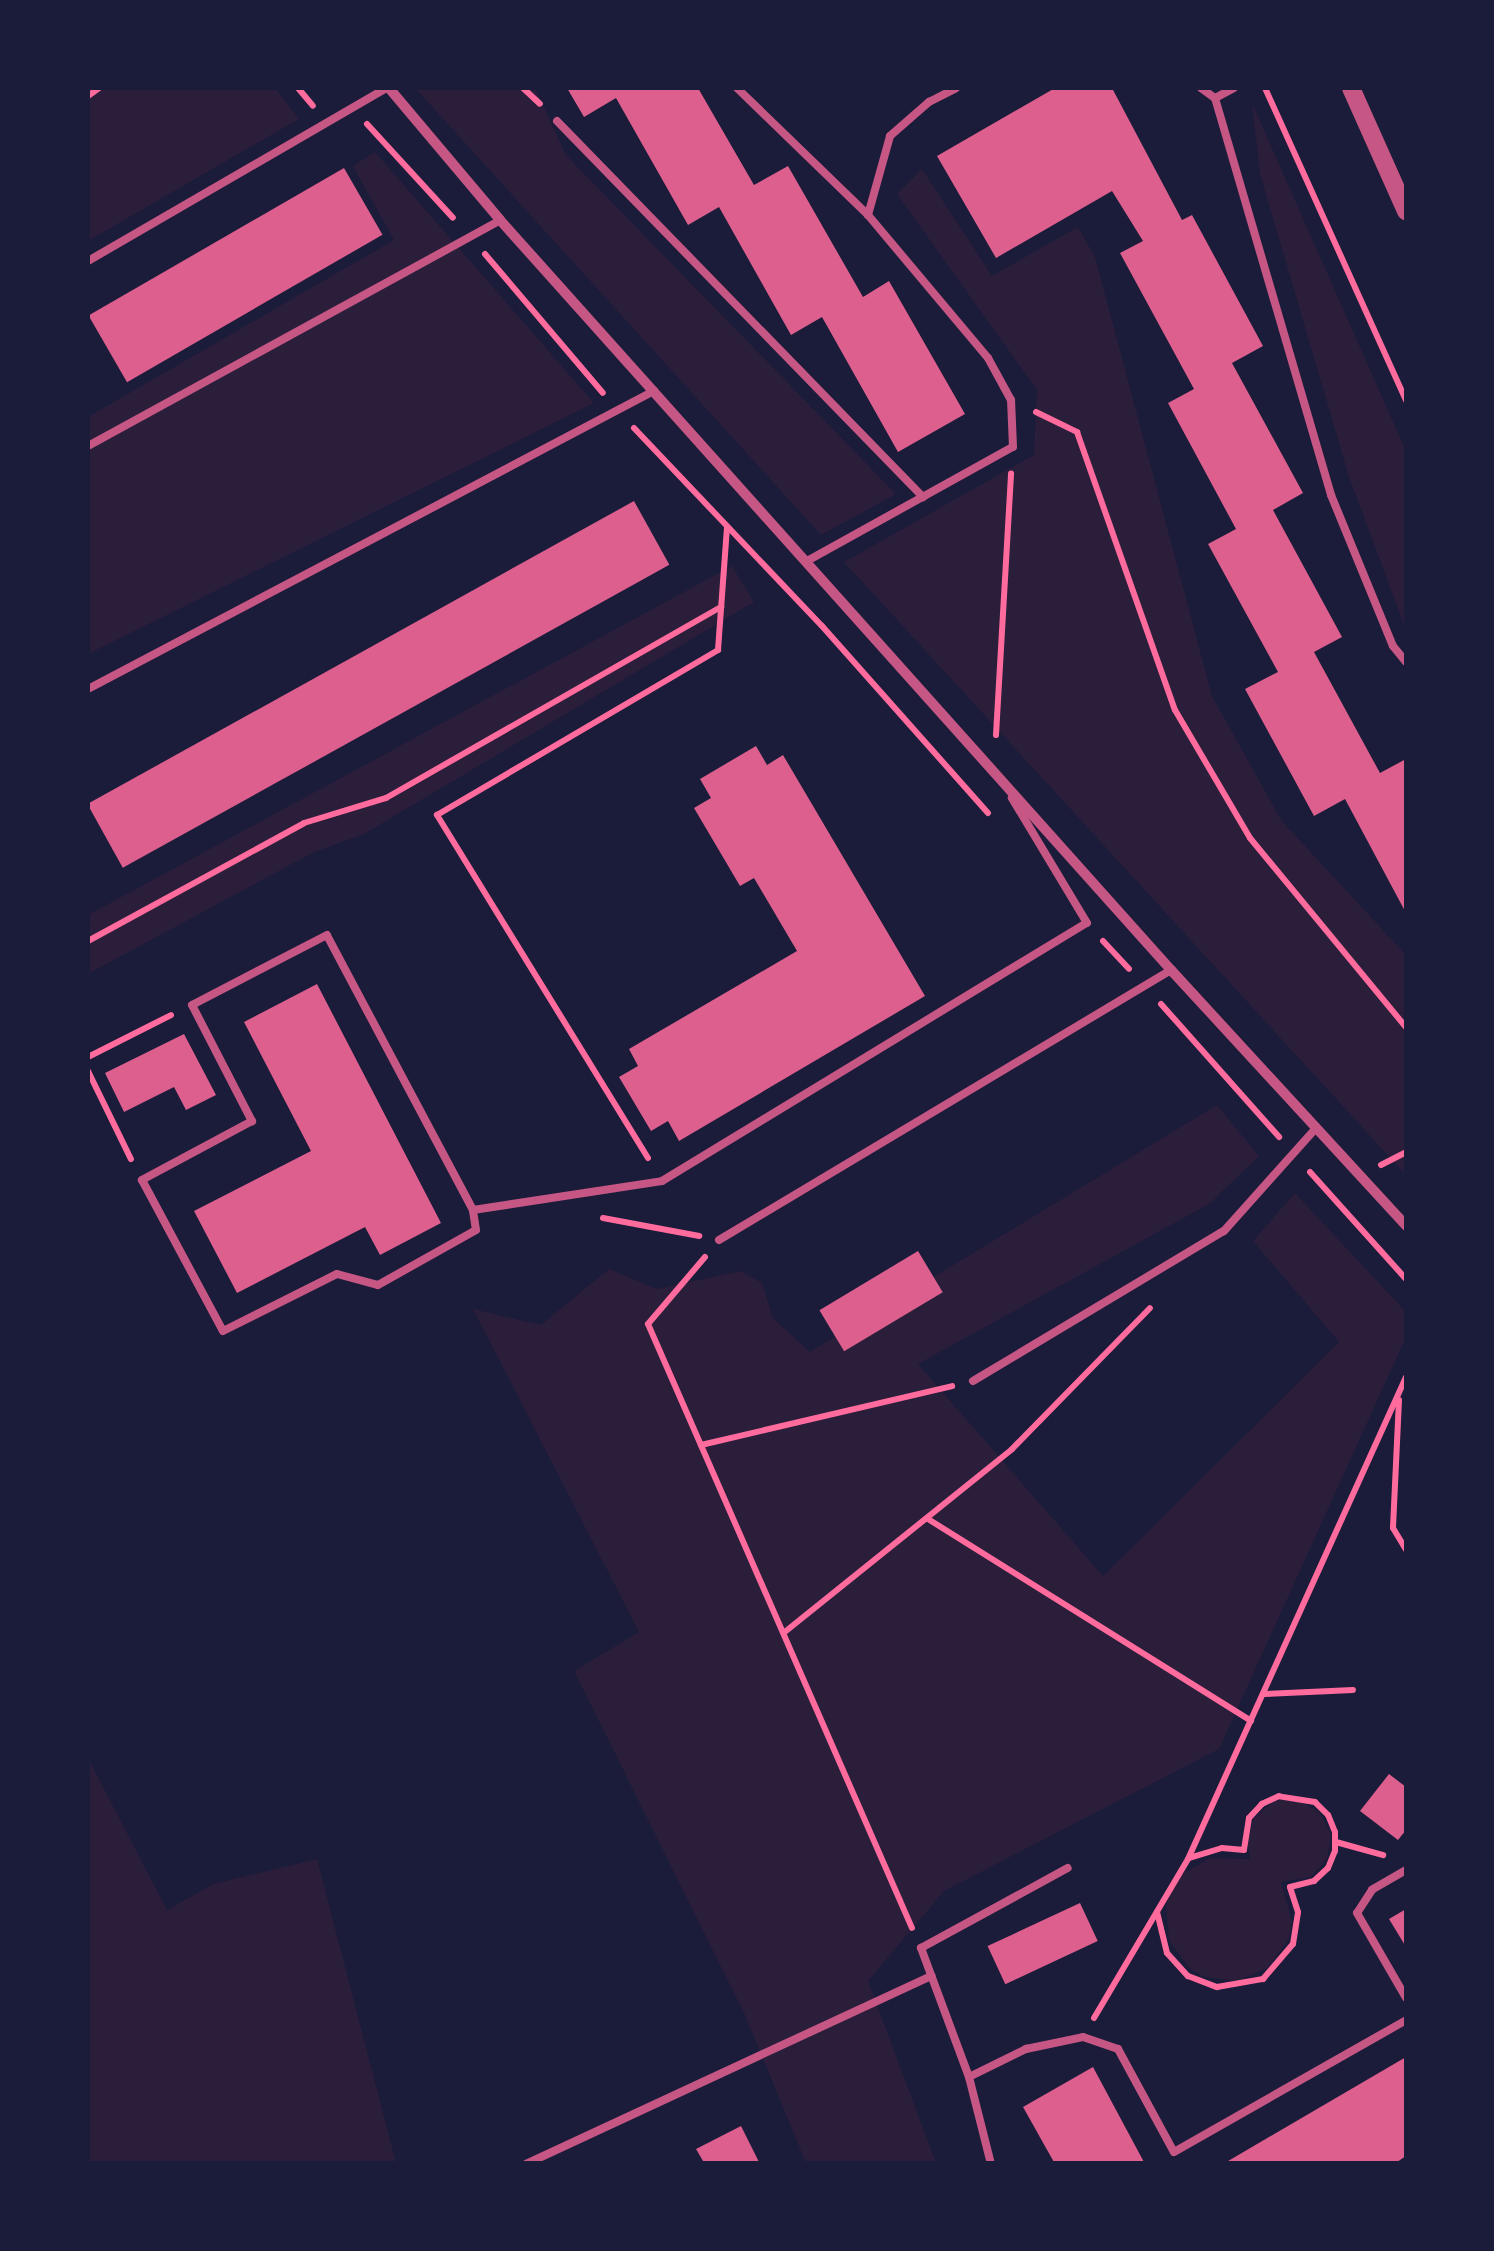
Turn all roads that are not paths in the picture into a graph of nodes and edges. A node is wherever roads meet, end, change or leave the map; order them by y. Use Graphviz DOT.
graph roads {
  1 [pos="388,88"];
  2 [pos="738,88"];
  3 [pos="956,88"];
  4 [pos="1200,88"];
  5 [pos="1234,88"];
  6 [pos="1351,88"];
  7 [pos="1215,98"];
  8 [pos="557,121"];
  9 [pos="1406,211"];
  10 [pos="868,215"];
  11 [pos="500,220"];
  12 [pos="88,261"];
  13 [pos="654,390"];
  14 [pos="88,446"];
  15 [pos="922,497"];
  16 [pos="807,561"];
  17 [pos="1406,662"];
  18 [pos="88,689"];
  19 [pos="994,768"];
  20 [pos="1170,970"];
  21 [pos="1316,1128"];
  22 [pos="473,1210"];
  23 [pos="1406,1226"];
  24 [pos="719,1240"];
  25 [pos="973,1382"];
  26 [pos="1068,1868"];
  27 [pos="1406,1870"];
  28 [pos="931,1976"];
  29 [pos="1406,1998"];
  30 [pos="1406,2020"];
  31 [pos="969,2076"];
  32 [pos="526,2164"];
  33 [pos="992,2164"];
  1 -- 11 [label="street"];
  1 -- 12 [label="lane"];
  2 -- 10 [label="lane"];
  3 -- 10 [label="lane"];
  4 -- 7 [label="lane"];
  5 -- 7 [label="lane"];
  6 -- 9 [label="street"];
  7 -- 17 [label="lane"];
  8 -- 15 [label="lane"];
  10 -- 15 [label="lane"];
  11 -- 13 [label="street"];
  11 -- 14 [label="lane"];
  13 -- 16 [label="street"];
  13 -- 18 [label="lane"];
  15 -- 16 [label="lane"];
  16 -- 19 [label="street"];
  19 -- 20 [label="street"];
  19 -- 22 [label="lane"];
  20 -- 21 [label="street"];
  20 -- 24 [label="lane"];
  21 -- 23 [label="street"];
  21 -- 25 [label="lane"];
  22 -- 22 [label="lane"];
  26 -- 28 [label="lane"];
  27 -- 29 [label="lane"];
  28 -- 31 [label="lane"];
  28 -- 32 [label="lane"];
  30 -- 31 [label="lane"];
  31 -- 33 [label="lane"];
}
